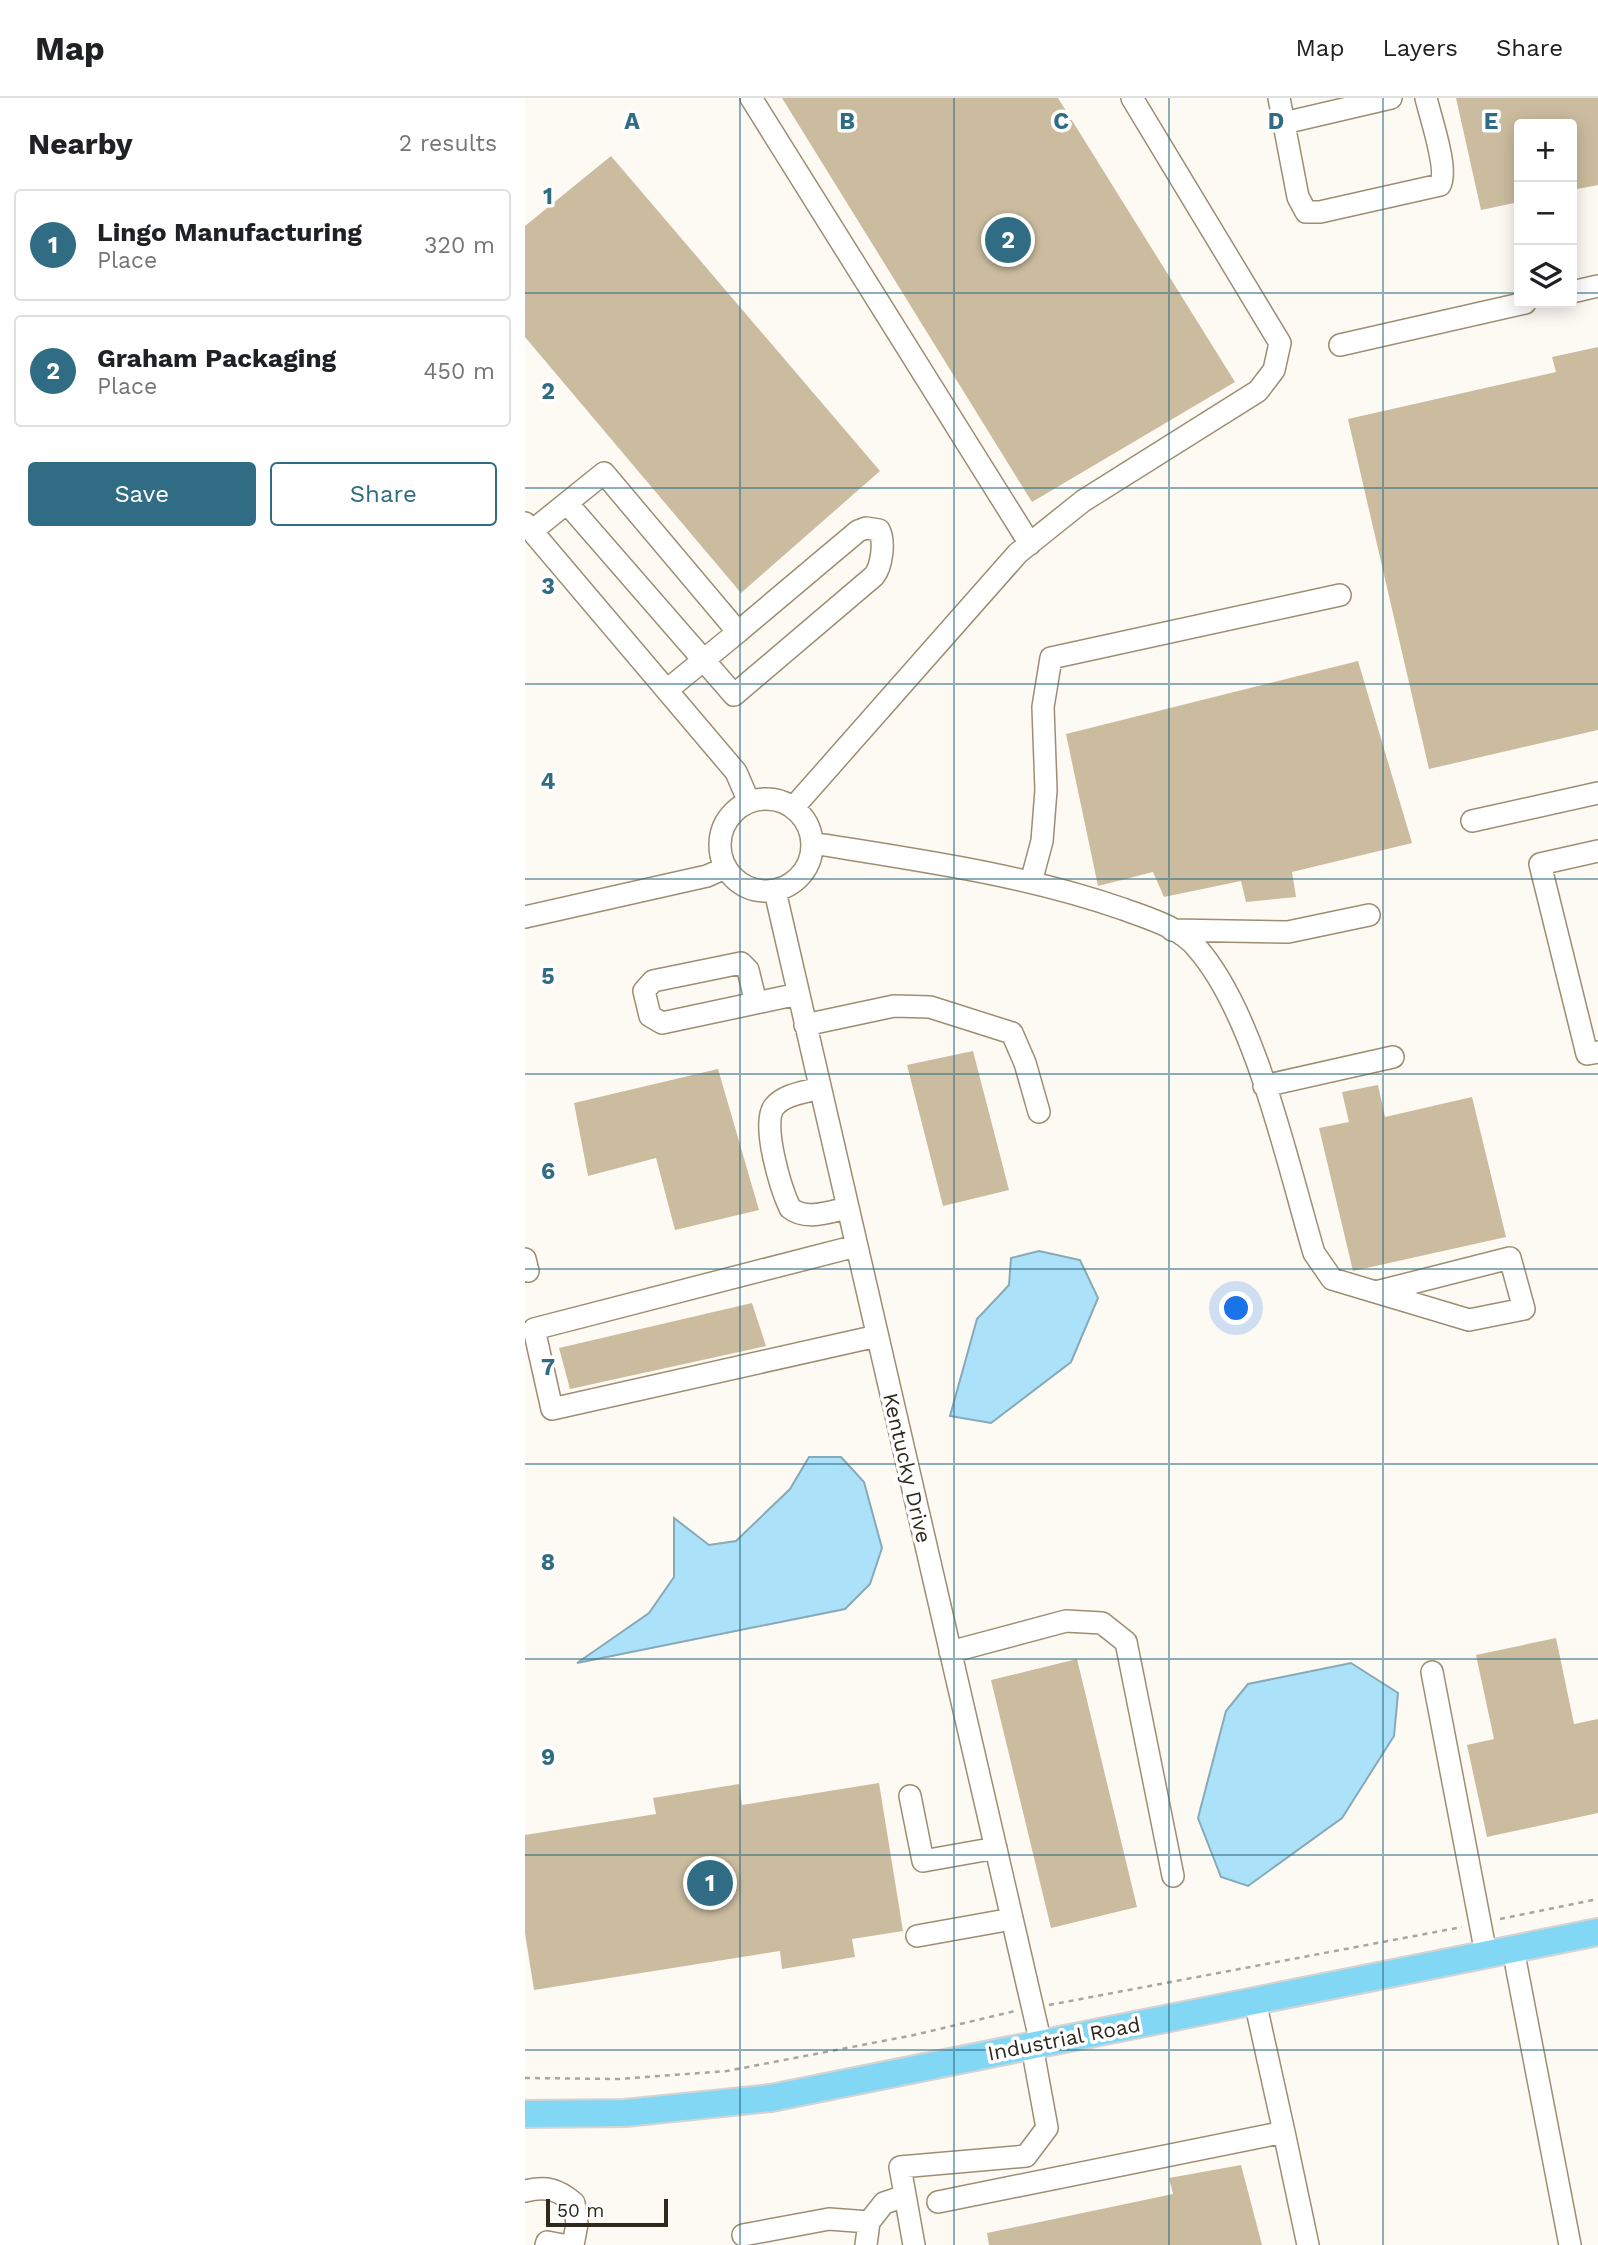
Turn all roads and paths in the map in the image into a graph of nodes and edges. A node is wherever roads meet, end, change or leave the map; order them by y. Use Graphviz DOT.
graph roads {
  1 [pos="751,98"];
  2 [pos="1132,98"];
  3 [pos="1279,98"];
  4 [pos="1391,98"];
  5 [pos="1426,98"];
  6 [pos="1284,123"];
  7 [pos="1598,286"];
  8 [pos="1577,291"];
  9 [pos="1514,305"];
  10 [pos="1339,345"];
  11 [pos="567,503"];
  12 [pos="529,527"];
  13 [pos="1030,544"];
  14 [pos="1340,595"];
  15 [pos="738,632"];
  16 [pos="703,660"];
  17 [pos="667,690"];
  18 [pos="1598,793"];
  19 [pos="749,802"];
  20 [pos="793,808"];
  21 [pos="1472,821"];
  22 [pos="812,843"];
  23 [pos="1598,851"];
  24 [pos="725,868"];
  25 [pos="1031,882"];
  26 [pos="775,891"];
  27 [pos="1369,915"];
  28 [pos="525,917"];
  29 [pos="1172,930"];
  30 [pos="798,993"];
  31 [pos="756,1003"];
  32 [pos="805,1024"];
  33 [pos="1598,1052"];
  34 [pos="1393,1057"];
  35 [pos="1264,1086"];
  36 [pos="820,1088"];
  37 [pos="1039,1112"];
  38 [pos="847,1208"];
  39 [pos="856,1246"];
  40 [pos="1376,1292"];
  41 [pos="877,1336"];
  42 [pos="950,1652"];
  43 [pos="1432,1672"];
  44 [pos="910,1796"];
  45 [pos="996,1848"];
  46 [pos="1173,1876"];
  47 [pos="1598,1899"];
  48 [pos="1012,1919"];
  49 [pos="1504,1919"];
  50 [pos="1456,1928"];
  51 [pos="1598,1932"];
  52 [pos="917,1937"];
  53 [pos="1513,1949"];
  54 [pos="1486,1954"];
  55 [pos="1255,2001"];
  56 [pos="1054,2004"];
  57 [pos="996,2015"];
  58 [pos="1036,2045"];
  59 [pos="525,2078"];
  60 [pos="525,2114"];
  61 [pos="1284,2132"];
  62 [pos="525,2191"];
  63 [pos="905,2196"];
  64 [pos="938,2202"];
  65 [pos="869,2222"];
  66 [pos="743,2235"];
  67 [pos="546,2245"];
  68 [pos="562,2245"];
  69 [pos="573,2245"];
  70 [pos="866,2245"];
  71 [pos="914,2245"];
  72 [pos="1308,2245"];
  73 [pos="1570,2245"];
  1 -- 13 [label="street"];
  2 -- 13 [label="street"];
  3 -- 6 [label="street"];
  4 -- 6 [label="street"];
  5 -- 6 [label="street"];
  7 -- 8 [label="street"];
  9 -- 10 [label="street"];
  11 -- 12 [label="street"];
  11 -- 15 [label="street"];
  11 -- 16 [label="street"];
  12 -- 17 [label="street"];
  13 -- 20 [label="street"];
  14 -- 25 [label="street"];
  15 -- 16 [label="street"];
  15 -- 16 [label="street"];
  16 -- 17 [label="street"];
  17 -- 19 [label="street"];
  18 -- 21 [label="street"];
  19 -- 20 [label="street"];
  19 -- 24 [label="street"];
  20 -- 22 [label="street"];
  22 -- 25 [label="street"];
  22 -- 26 [label="street"];
  23 -- 33 [label="street"];
  24 -- 26 [label="street"];
  24 -- 28 [label="street"];
  25 -- 29 [label="street"];
  26 -- 30 [label="street, Kentucky Drive"];
  27 -- 29 [label="street"];
  29 -- 35 [label="street"];
  30 -- 31 [label="street"];
  30 -- 32 [label="street, Kentucky Drive"];
  31 -- 31 [label="street"];
  32 -- 36 [label="street, Kentucky Drive"];
  32 -- 37 [label="street"];
  34 -- 35 [label="street"];
  35 -- 40 [label="street"];
  36 -- 38 [label="street, Kentucky Drive"];
  36 -- 38 [label="street"];
  38 -- 39 [label="street, Kentucky Drive"];
  39 -- 41 [label="street, Kentucky Drive"];
  39 -- 41 [label="street"];
  40 -- 40 [label="street"];
  41 -- 42 [label="street, Kentucky Drive"];
  42 -- 45 [label="street, Kentucky Drive"];
  42 -- 46 [label="street"];
  43 -- 54 [label="street"];
  44 -- 45 [label="street"];
  45 -- 48 [label="street, Kentucky Drive"];
  47 -- 49 [label="path"];
  48 -- 52 [label="street"];
  48 -- 58 [label="street, Kentucky Drive"];
  50 -- 56 [label="path"];
  51 -- 53 [label="main road, Industrial Road"];
  53 -- 54 [label="main road, Industrial Road"];
  53 -- 73 [label="street"];
  54 -- 55 [label="main road, Industrial Road"];
  55 -- 58 [label="main road, Industrial Road"];
  55 -- 61 [label="street"];
  57 -- 59 [label="path"];
  58 -- 60 [label="main road, Industrial Road"];
  58 -- 63 [label="street, Kentucky Drive"];
  61 -- 64 [label="street"];
  61 -- 72 [label="street"];
  62 -- 69 [label="street"];
  63 -- 65 [label="street"];
  63 -- 71 [label="street"];
  65 -- 66 [label="street"];
  65 -- 70 [label="street"];
  67 -- 68 [label="street"];
}
